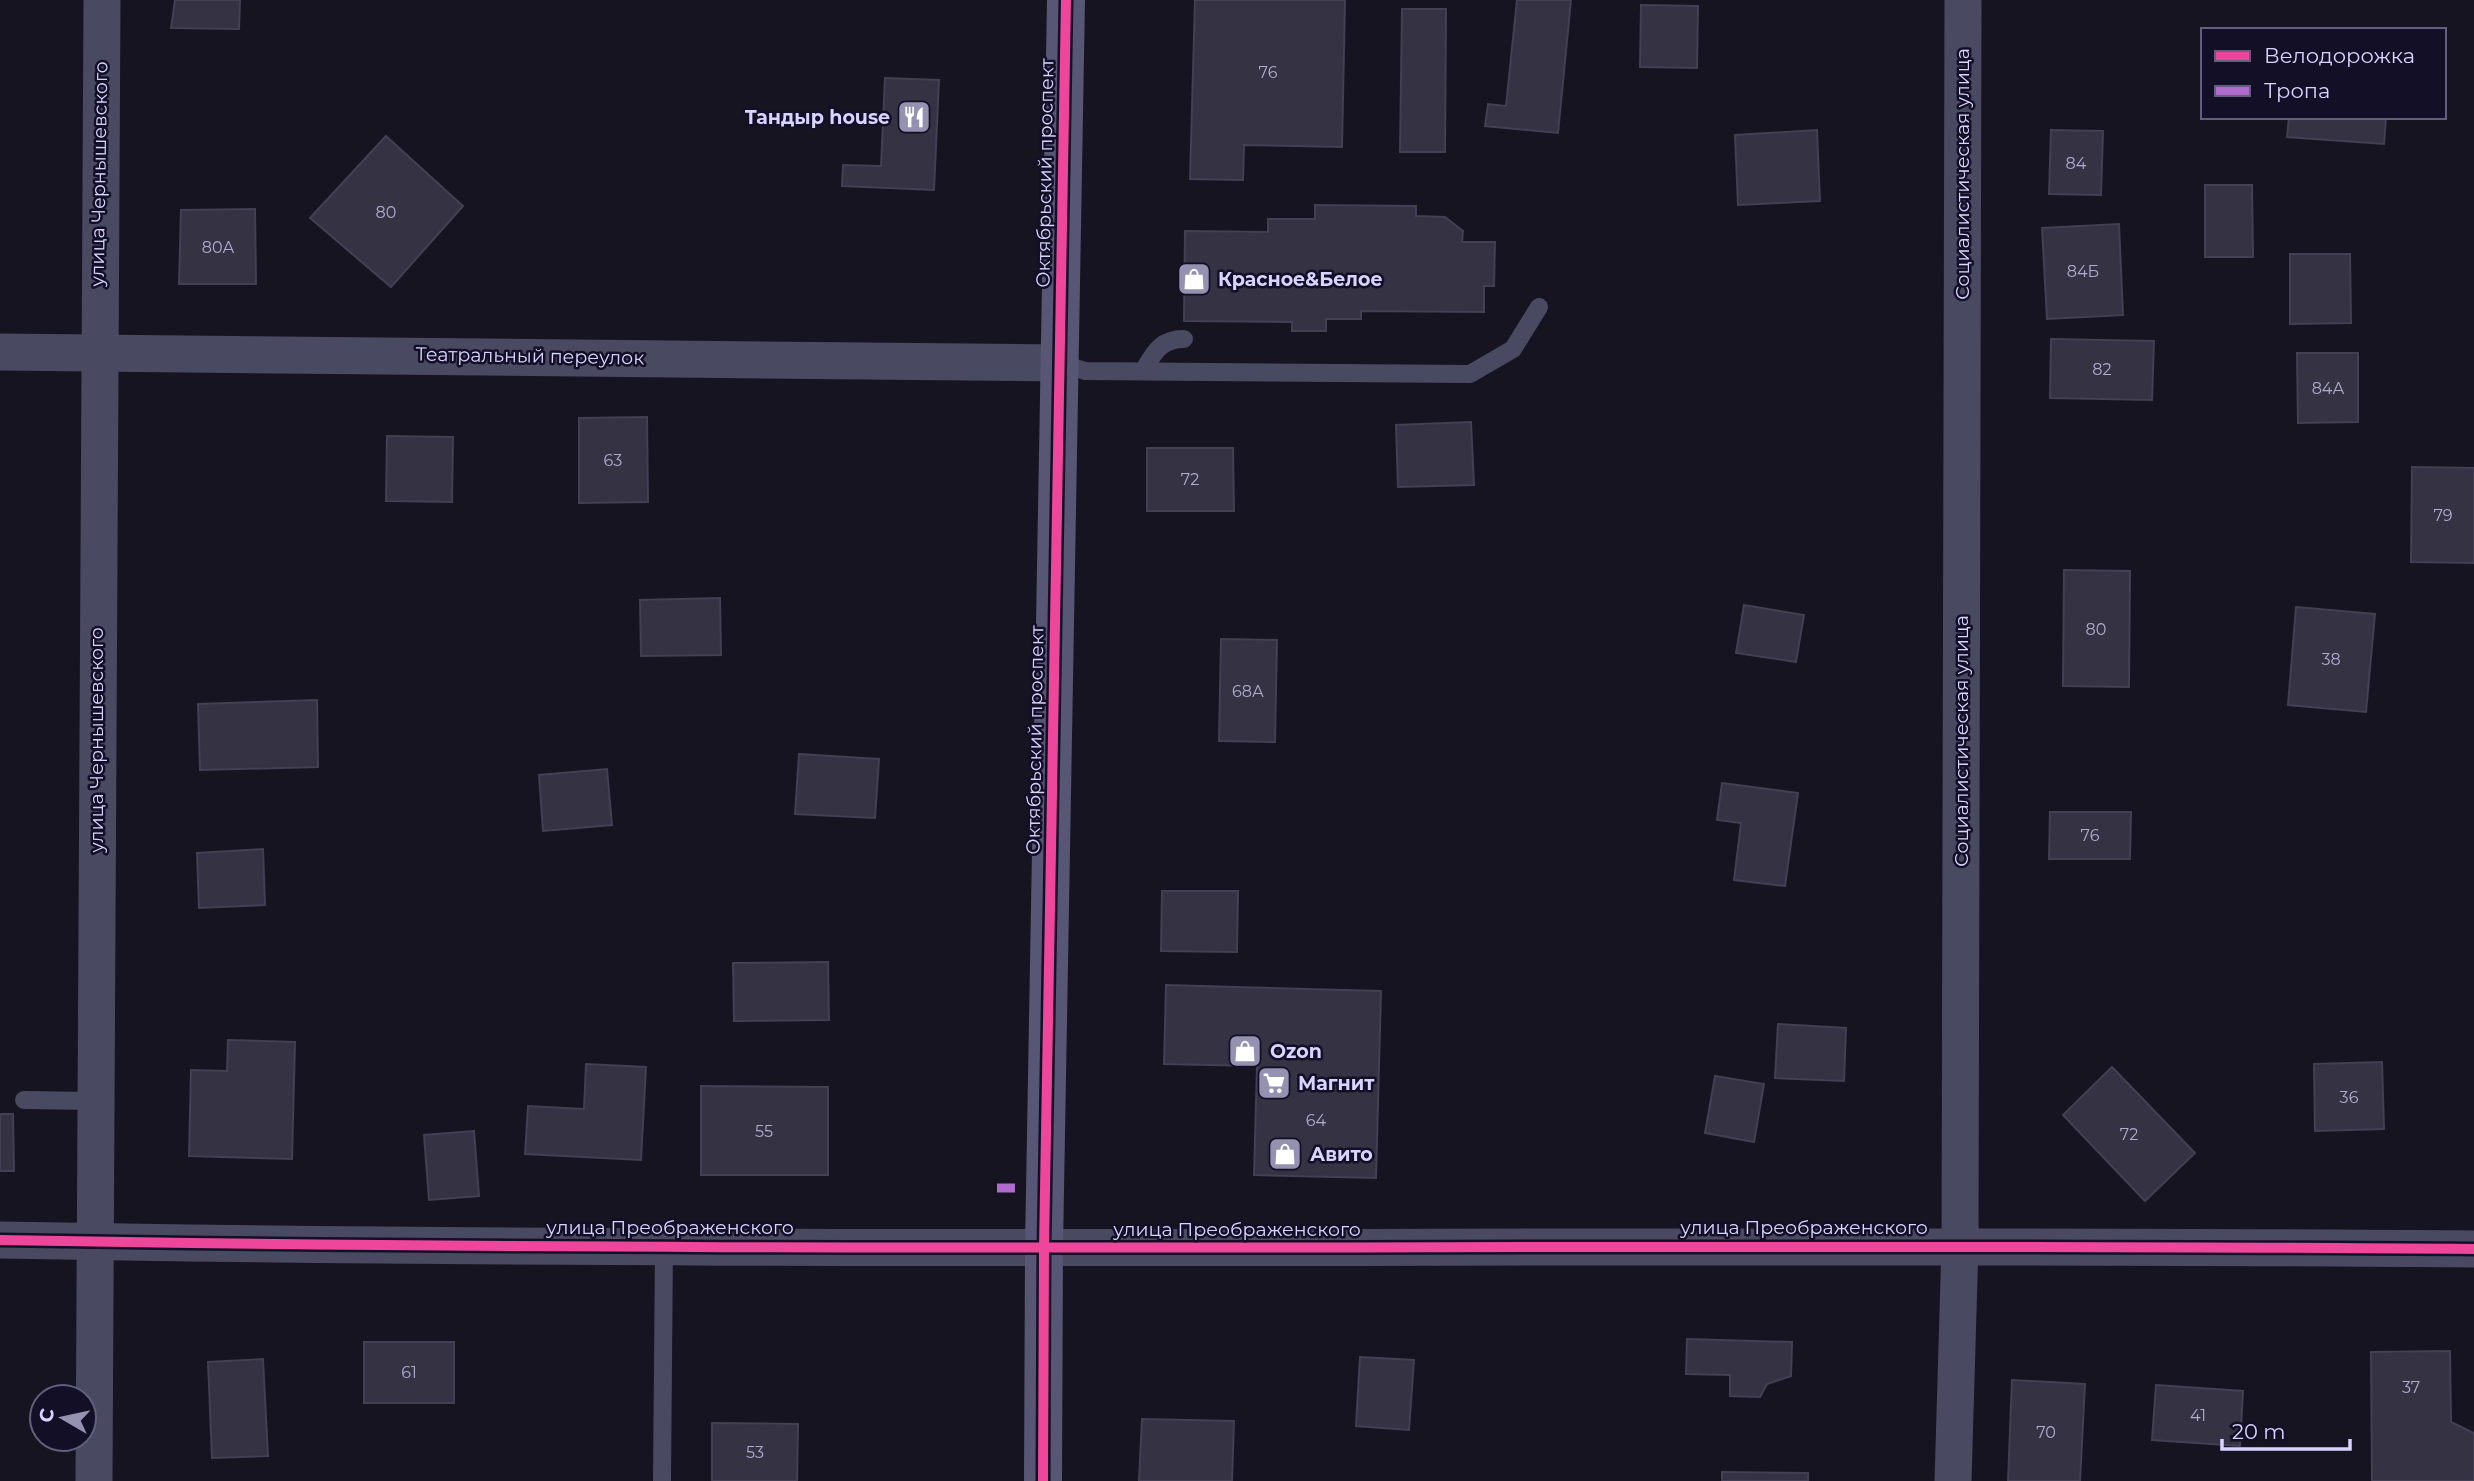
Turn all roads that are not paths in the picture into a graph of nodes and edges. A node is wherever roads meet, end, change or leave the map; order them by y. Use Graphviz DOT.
graph roads {
  1 [pos="102,0"];
  2 [pos="1066,0"];
  3 [pos="1963,0"];
  4 [pos="1539,307"];
  5 [pos="1184,339"];
  6 [pos="97,351"];
  7 [pos="0,352"];
  8 [pos="1060,363"];
  9 [pos="1143,372"];
  10 [pos="24,1100"];
  11 [pos="95,1101"];
  12 [pos="0,1240"];
  13 [pos="94,1242"];
  14 [pos="664,1245"];
  15 [pos="1960,1245"];
  16 [pos="1044,1247"];
  17 [pos="2474,1249"];
  18 [pos="94,1481"];
  19 [pos="662,1481"];
  20 [pos="1043,1481"];
  21 [pos="1953,1481"];
  1 -- 6 [label="street, улица Чернышевского"];
  2 -- 8 [label="street, Октябрьский проспект"];
  3 -- 15 [label="street, Социалистическая улица"];
  4 -- 9 [label="lane"];
  5 -- 9 [label="lane"];
  6 -- 7 [label="street, Театральный переулок"];
  6 -- 8 [label="street, Театральный переулок"];
  6 -- 11 [label="street, улица Чернышевского"];
  8 -- 9 [label="lane"];
  8 -- 16 [label="street, Октябрьский проспект"];
  10 -- 11 [label="lane"];
  11 -- 13 [label="street, улица Чернышевского"];
  12 -- 13 [label="street, улица Преображенского"];
  13 -- 14 [label="street, улица Преображенского"];
  13 -- 18 [label="street, улица Чернышевского"];
  14 -- 16 [label="street, улица Преображенского"];
  14 -- 19 [label="lane"];
  15 -- 16 [label="street, улица Преображенского"];
  15 -- 17 [label="street, улица Преображенского"];
  15 -- 21 [label="street, Социалистическая улица"];
  16 -- 20 [label="street, Октябрьский проспект"];
}
